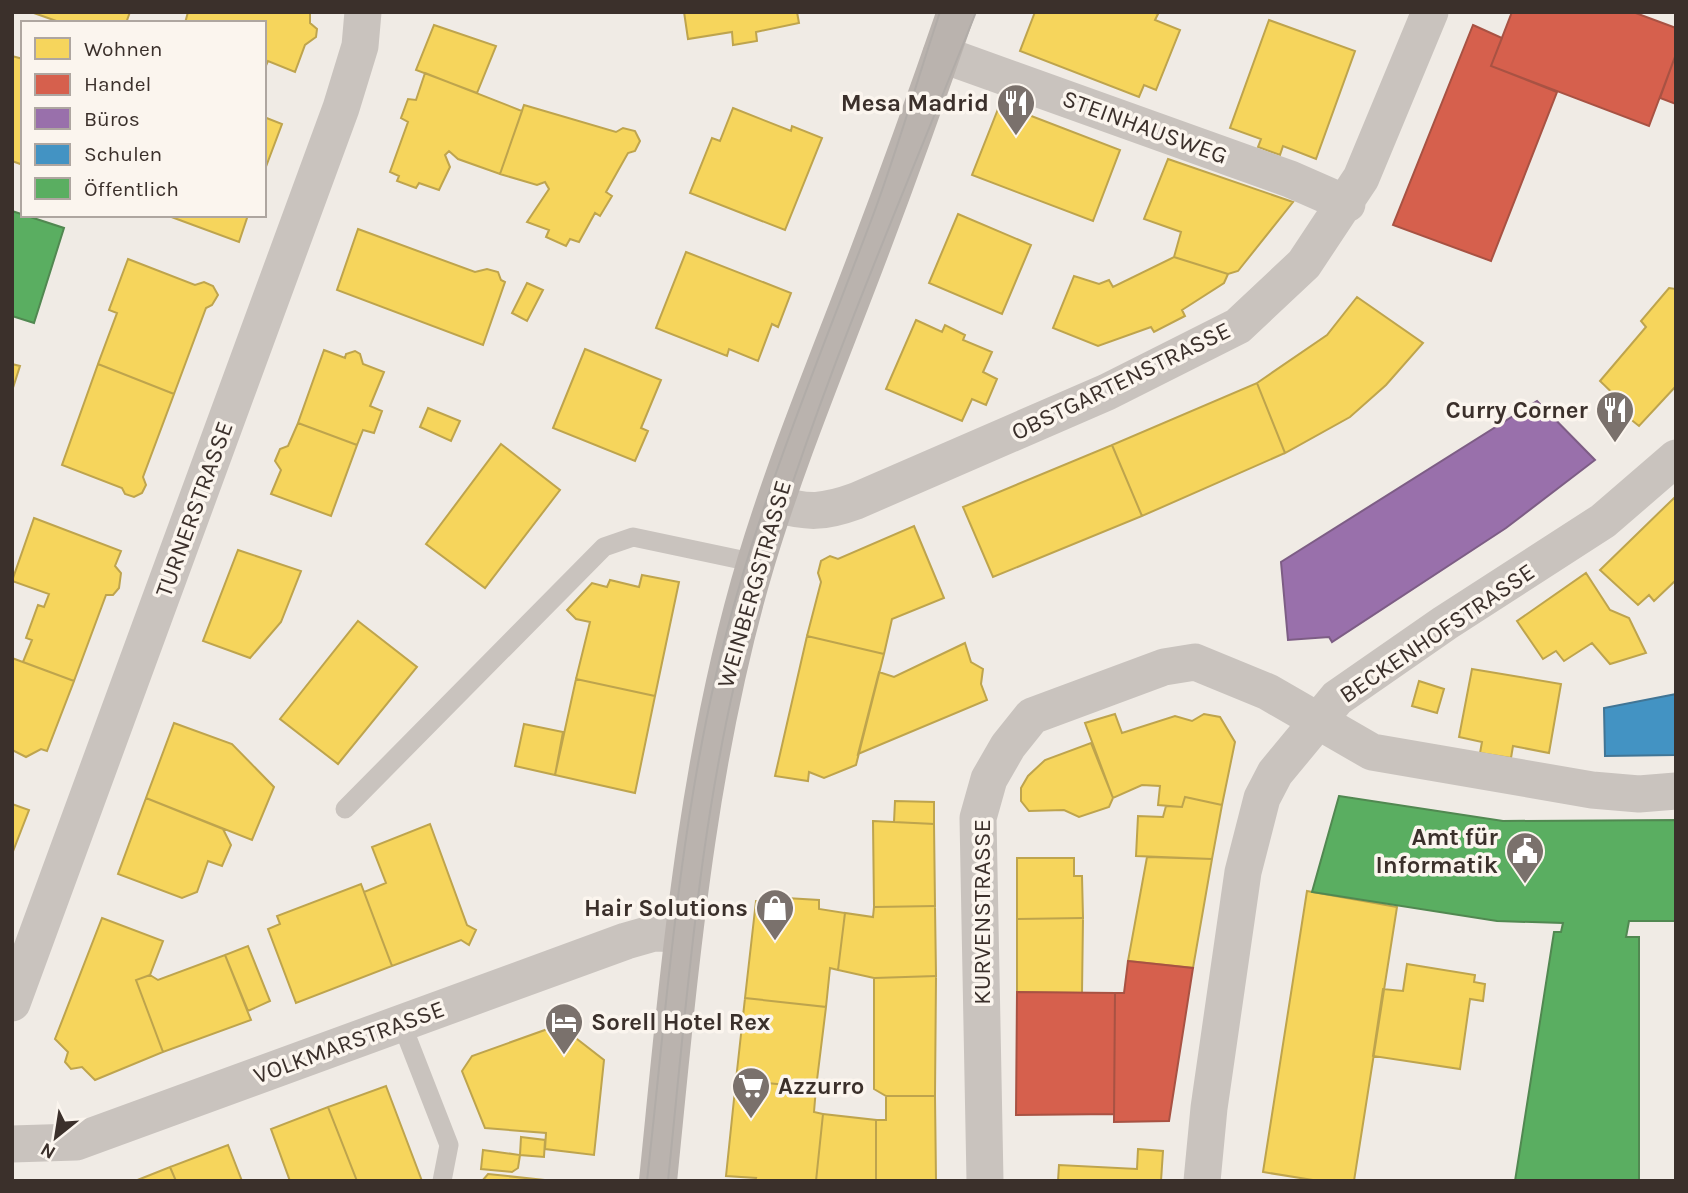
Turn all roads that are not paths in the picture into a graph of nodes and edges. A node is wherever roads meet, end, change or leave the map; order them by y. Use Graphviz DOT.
graph roads {
  1 [pos="363,12"];
  2 [pos="956,12"];
  3 [pos="1430,12"];
  4 [pos="941,54"];
  5 [pos="1347,204"];
  6 [pos="1676,458"];
  7 [pos="775,504"];
  8 [pos="756,563"];
  9 [pos="1319,722"];
  10 [pos="1676,791"];
  11 [pos="345,809"];
  12 [pos="684,934"];
  13 [pos="12,1003"];
  14 [pos="401,1022"];
  15 [pos="12,1144"];
  16 [pos="442,1181"];
  17 [pos="658,1181"];
  18 [pos="985,1181"];
  19 [pos="1202,1181"];
  1 -- 13 [label="street, TURNERSTRASSE"];
  2 -- 4 [label="street, WEINBERGSTRASSE"];
  3 -- 5 [label="street, OBSTGARTENSTRASSE"];
  4 -- 5 [label="street, STEINHAUSWEG"];
  4 -- 7 [label="street, WEINBERGSTRASSE"];
  5 -- 7 [label="street, OBSTGARTENSTRASSE"];
  6 -- 9 [label="street, BECKENHOFSTRASSE"];
  7 -- 8 [label="street, WEINBERGSTRASSE"];
  8 -- 11 [label="lane"];
  8 -- 12 [label="street, WEINBERGSTRASSE"];
  9 -- 10 [label="street, KURVENSTRASSE"];
  9 -- 18 [label="street, KURVENSTRASSE"];
  9 -- 19 [label="street, BECKENHOFSTRASSE"];
  12 -- 14 [label="street, VOLKMARSTRASSE"];
  12 -- 17 [label="street, WEINBERGSTRASSE"];
  14 -- 15 [label="street, VOLKMARSTRASSE"];
  14 -- 16 [label="lane"];
}
